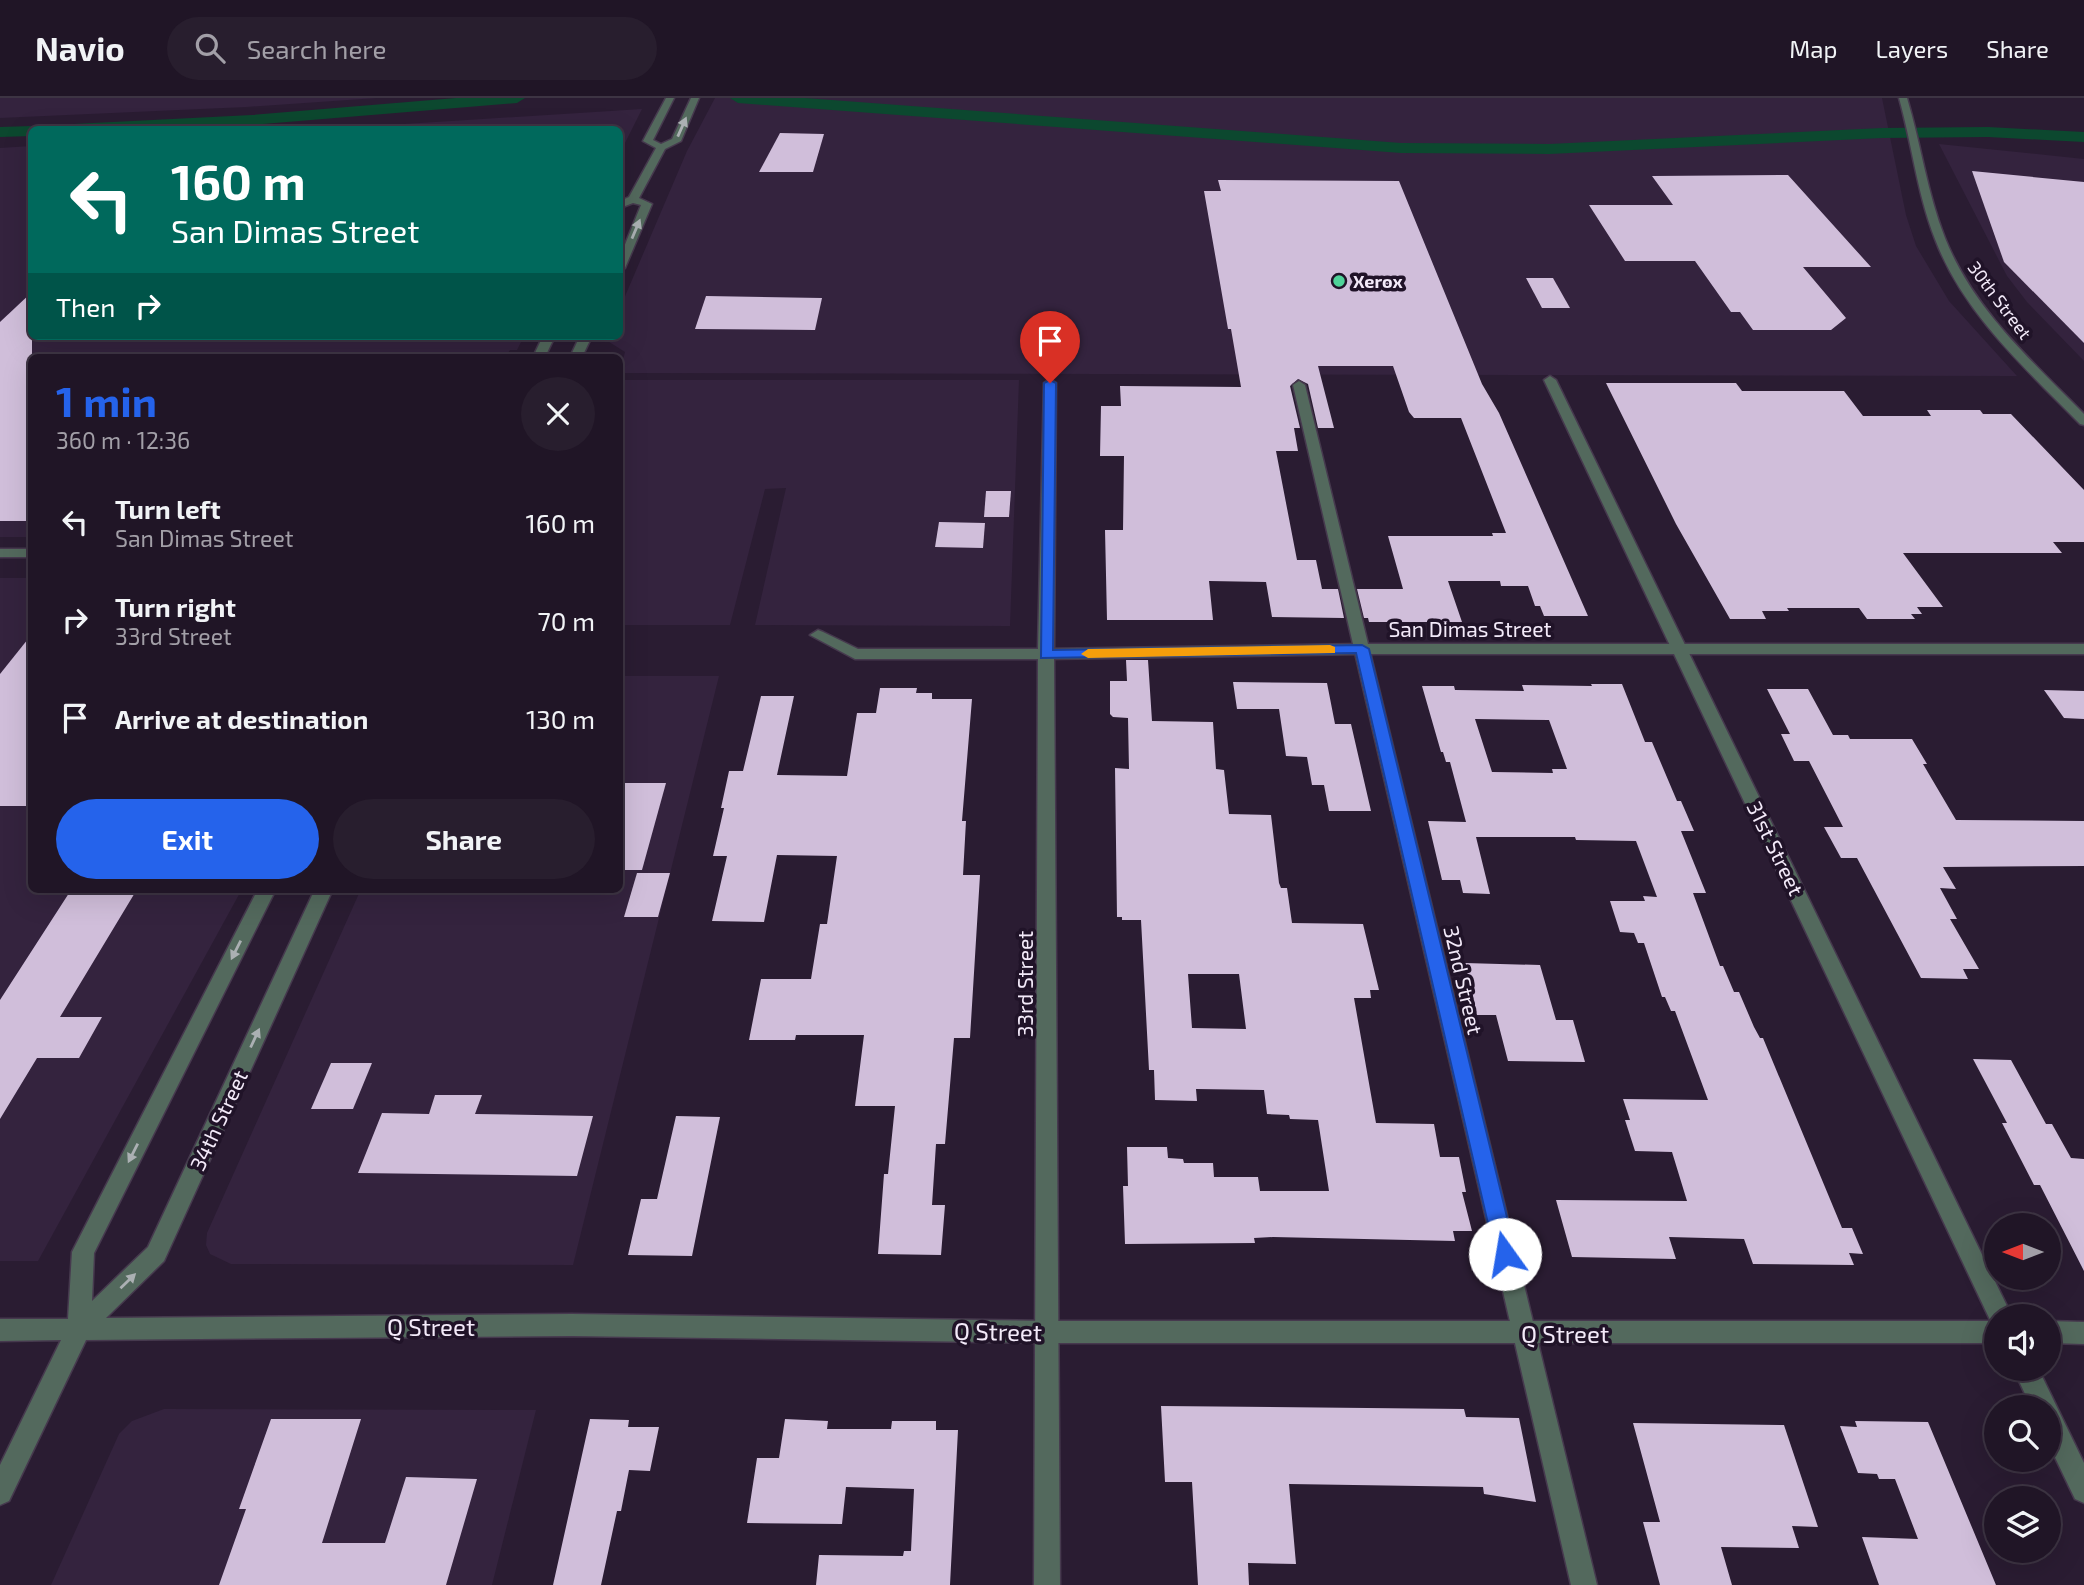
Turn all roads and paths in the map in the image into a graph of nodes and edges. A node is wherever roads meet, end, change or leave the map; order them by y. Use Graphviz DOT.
graph roads {
  1 [pos="670,98"];
  2 [pos="695,98"];
  3 [pos="1903,98"];
  4 [pos="661,147"];
  5 [pos="633,199"];
  6 [pos="623,204"];
  7 [pos="623,261"];
  8 [pos="1550,380"];
  9 [pos="1050,383"];
  10 [pos="1299,385"];
  11 [pos="2084,421"];
  12 [pos="0,553"];
  13 [pos="28,553"];
  14 [pos="818,635"];
  15 [pos="1362,649"];
  16 [pos="1680,649"];
  17 [pos="2084,649"];
  18 [pos="1046,654"];
  19 [pos="265,893"];
  20 [pos="322,893"];
  21 [pos="1994,1304"];
  22 [pos="79,1329"];
  23 [pos="0,1330"];
  24 [pos="1048,1332"];
  25 [pos="1984,1332"];
  26 [pos="2061,1332"];
  27 [pos="1524,1333"];
  28 [pos="2084,1333"];
  29 [pos="2061,1443"];
  30 [pos="2084,1490"];
  31 [pos="0,1492"];
  32 [pos="1046,1585"];
  33 [pos="1584,1585"];
  1 -- 4 [label="street"];
  4 -- 2 [label="street, one-way"];
  3 -- 11 [label="street, 30th Street"];
  4 -- 5 [label="street"];
  5 -- 6 [label="street"];
  7 -- 5 [label="street, one-way"];
  8 -- 16 [label="street, 31st Street"];
  9 -- 18 [label="street, 33rd Street"];
  10 -- 15 [label="street, 32nd Street"];
  12 -- 13 [label="street"];
  14 -- 18 [label="street, San Dimas Street"];
  15 -- 16 [label="street, San Dimas Street"];
  15 -- 18 [label="street, San Dimas Street"];
  15 -- 27 [label="street, 32nd Street"];
  16 -- 17 [label="street, San Dimas Street"];
  16 -- 21 [label="street, 31st Street"];
  18 -- 24 [label="street, 33rd Street"];
  19 -- 22 [label="street, 34th Street, one-way"];
  22 -- 20 [label="street, 34th Street, one-way"];
  22 -- 23 [label="street, Q Street"];
  22 -- 24 [label="street, Q Street"];
  22 -- 31 [label="street, 34th Street"];
  24 -- 27 [label="street, Q Street"];
  24 -- 32 [label="street, 33rd Street"];
  25 -- 27 [label="street, Q Street"];
  26 -- 28 [label="street"];
  27 -- 33 [label="street, 32nd Street"];
  29 -- 30 [label="street"];
}
